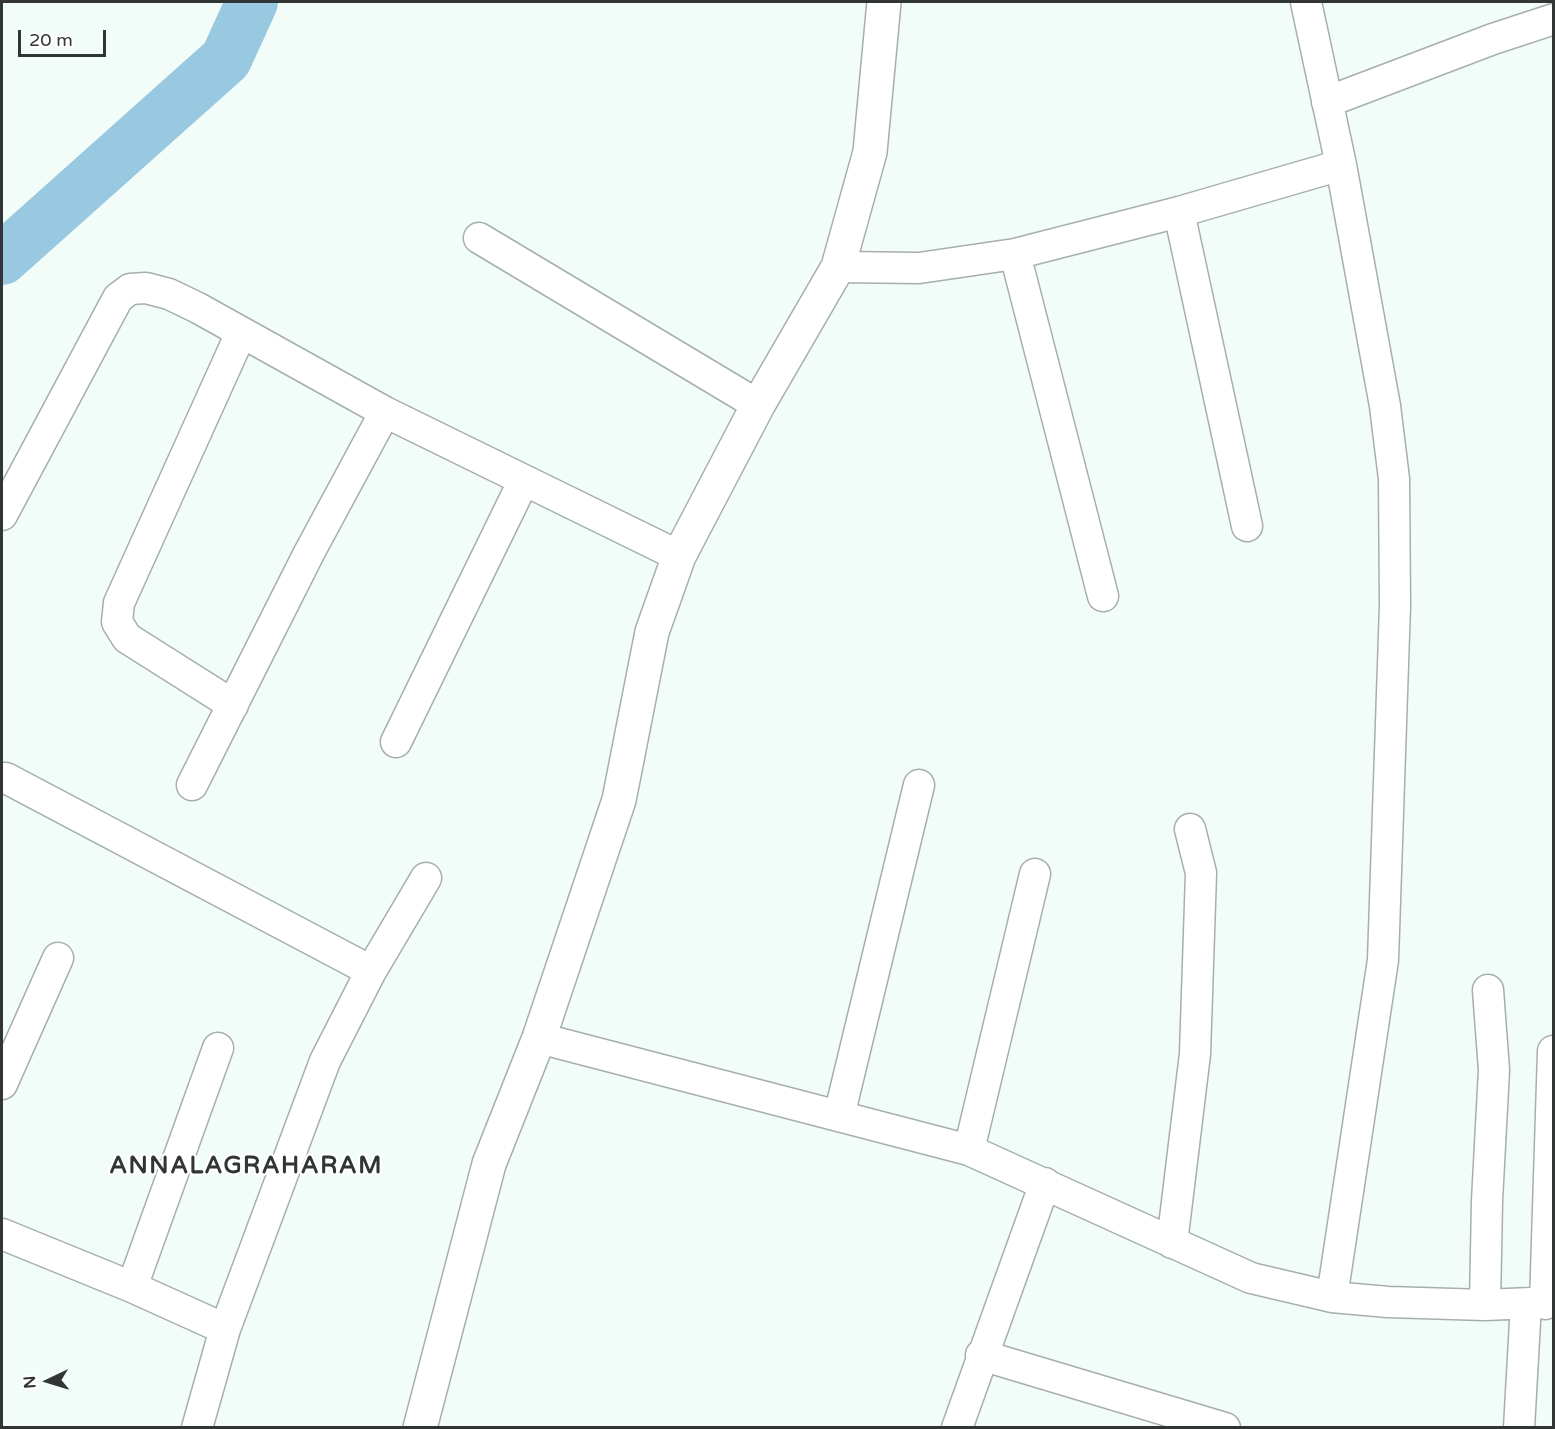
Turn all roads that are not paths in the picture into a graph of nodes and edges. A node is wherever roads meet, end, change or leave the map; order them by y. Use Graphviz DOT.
graph roads {
  1 [pos="884,2"];
  2 [pos="1306,2"];
  3 [pos="1554,19"];
  4 [pos="1327,102"];
  5 [pos="1341,165"];
  6 [pos="1179,212"];
  7 [pos="479,238"];
  8 [pos="1015,254"];
  9 [pos="838,267"];
  10 [pos="242,333"];
  11 [pos="758,405"];
  12 [pos="385,412"];
  13 [pos="524,480"];
  14 [pos="2,515"];
  15 [pos="1247,526"];
  16 [pos="679,556"];
  17 [pos="1103,596"];
  18 [pos="233,705"];
  19 [pos="396,742"];
  20 [pos="2,778"];
  21 [pos="919,784"];
  22 [pos="192,785"];
  23 [pos="1190,829"];
  24 [pos="1035,873"];
  25 [pos="426,878"];
  26 [pos="58,958"];
  27 [pos="371,971"];
  28 [pos="1488,990"];
  29 [pos="539,1038"];
  30 [pos="218,1048"];
  31 [pos="1553,1051"];
  32 [pos="2,1084"];
  33 [pos="839,1116"];
  34 [pos="969,1150"];
  35 [pos="1045,1183"];
  36 [pos="2,1234"];
  37 [pos="1172,1243"];
  38 [pos="132,1287"];
  39 [pos="1332,1297"];
  40 [pos="1542,1304"];
  41 [pos="1485,1305"];
  42 [pos="225,1329"];
  43 [pos="981,1355"];
  44 [pos="197,1428"];
  45 [pos="420,1428"];
  46 [pos="957,1428"];
  47 [pos="1225,1428"];
  48 [pos="1519,1428"];
  1 -- 9 [label="street"];
  2 -- 4 [label="street"];
  3 -- 4 [label="street"];
  4 -- 5 [label="street"];
  5 -- 6 [label="street"];
  5 -- 39 [label="street"];
  6 -- 8 [label="street"];
  6 -- 15 [label="street"];
  7 -- 11 [label="street"];
  8 -- 9 [label="street"];
  8 -- 17 [label="street"];
  9 -- 11 [label="street"];
  10 -- 12 [label="street"];
  10 -- 14 [label="street"];
  10 -- 18 [label="street"];
  11 -- 16 [label="street"];
  12 -- 13 [label="street"];
  12 -- 18 [label="street"];
  13 -- 16 [label="street"];
  13 -- 19 [label="street"];
  16 -- 29 [label="street"];
  18 -- 22 [label="street"];
  20 -- 27 [label="street"];
  21 -- 33 [label="street"];
  23 -- 37 [label="street"];
  24 -- 34 [label="street"];
  25 -- 27 [label="street"];
  26 -- 32 [label="street"];
  27 -- 42 [label="street"];
  28 -- 41 [label="street"];
  29 -- 33 [label="street"];
  29 -- 45 [label="street"];
  30 -- 38 [label="street"];
  31 -- 40 [label="street"];
  33 -- 34 [label="street"];
  34 -- 35 [label="street"];
  35 -- 37 [label="street"];
  35 -- 43 [label="street"];
  36 -- 38 [label="street"];
  37 -- 39 [label="street"];
  38 -- 42 [label="street"];
  39 -- 41 [label="street"];
  40 -- 41 [label="street"];
  40 -- 48 [label="street"];
  42 -- 44 [label="street"];
  43 -- 46 [label="street"];
  43 -- 47 [label="street"];
}
